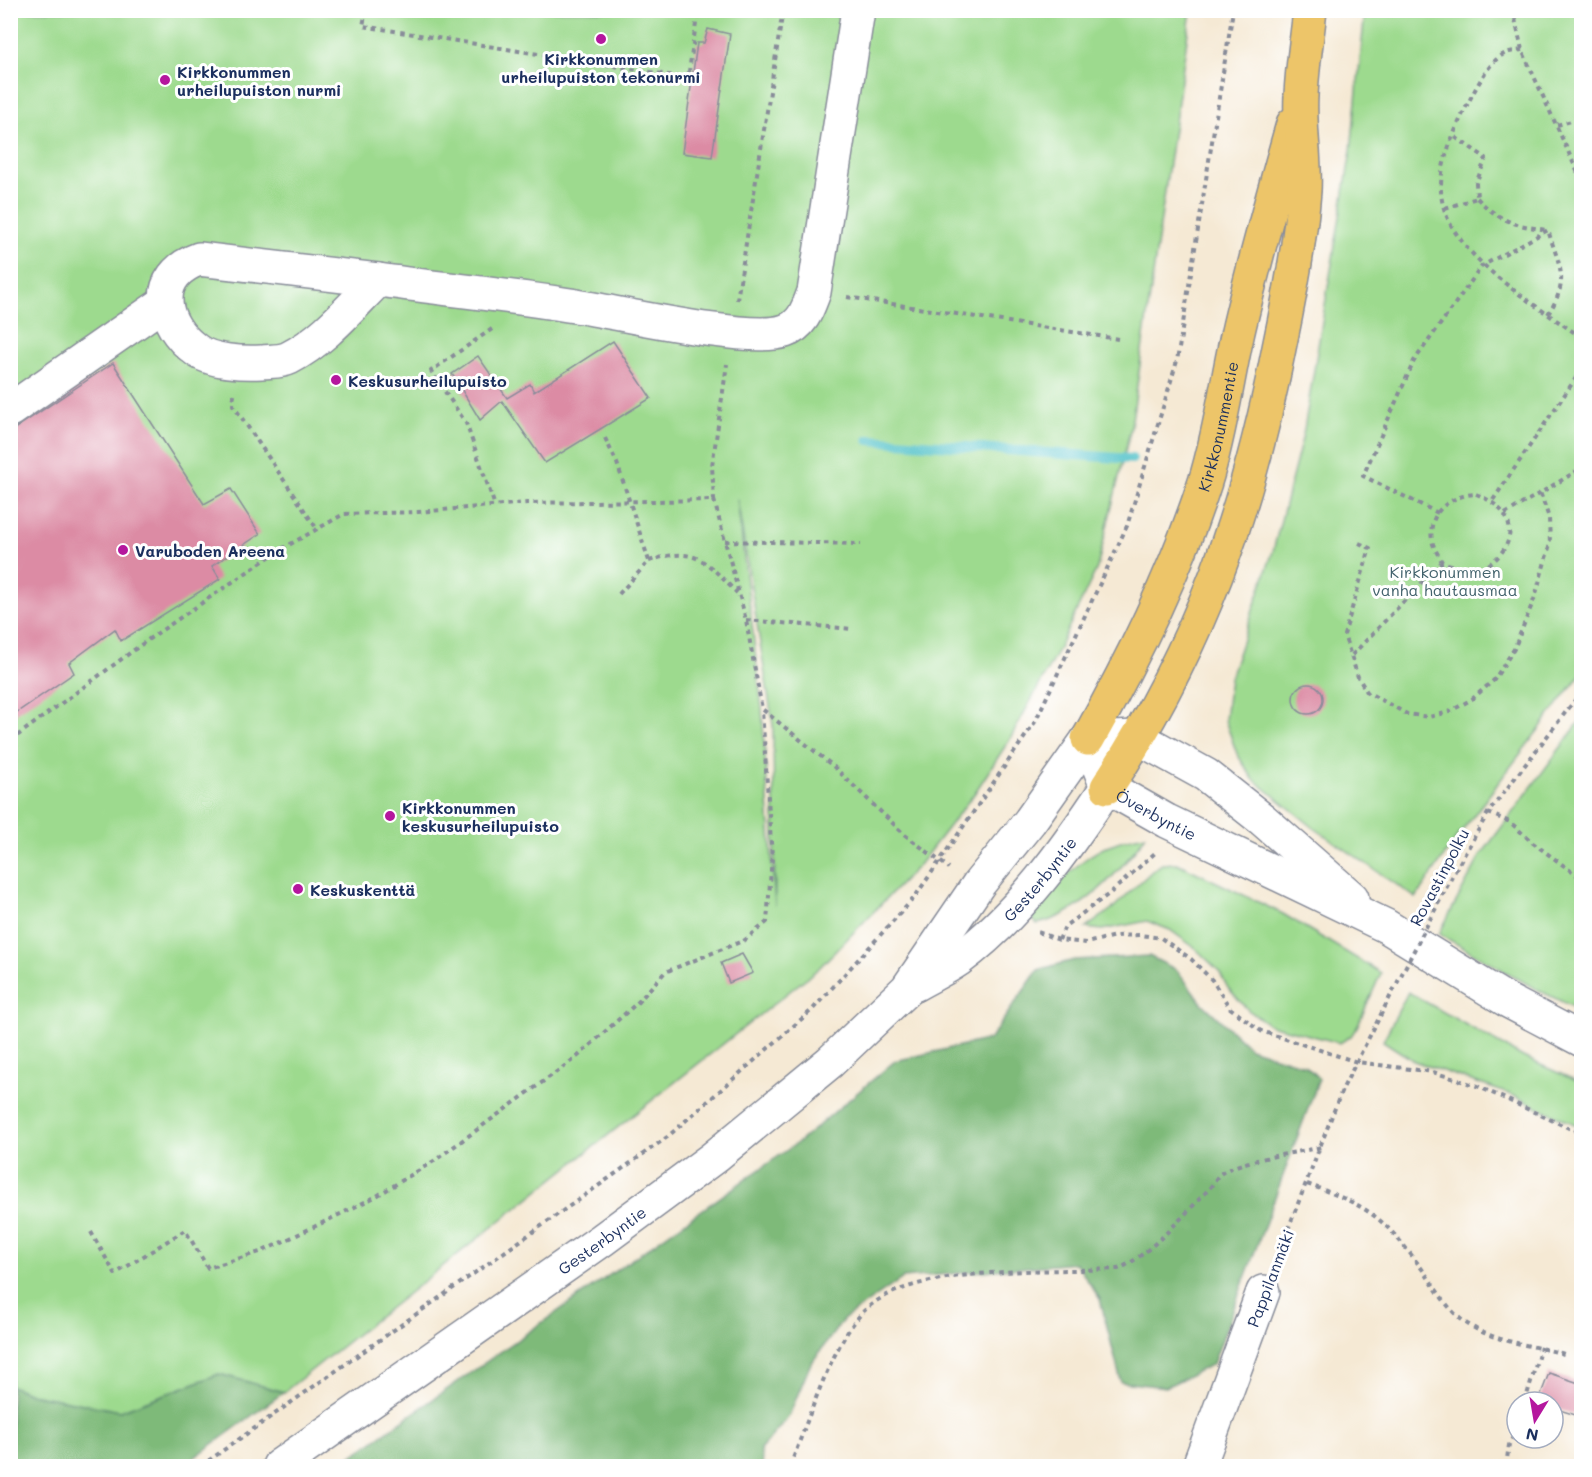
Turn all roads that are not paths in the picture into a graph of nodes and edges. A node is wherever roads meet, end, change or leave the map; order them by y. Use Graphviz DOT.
graph roads {
  1 [pos="858,10"];
  2 [pos="1310,10"];
  3 [pos="1300,96"];
  4 [pos="378,280"];
  5 [pos="164,303"];
  6 [pos="10,410"];
  7 [pos="1137,736"];
  8 [pos="1089,739"];
  9 [pos="1107,787"];
  10 [pos="1386,926"];
  11 [pos="907,988"];
  12 [pos="1581,1040"];
  13 [pos="1263,1292"];
  14 [pos="279,1467"];
  15 [pos="1200,1467"];
  1 -- 4 [label="street"];
  2 -- 3 [label="main road, Kirkkonummentie"];
  3 -- 7 [label="main road, Kirkkonummentie"];
  3 -- 8 [label="main road, Kirkkonummentie"];
  4 -- 5 [label="street"];
  4 -- 5 [label="street"];
  5 -- 6 [label="street"];
  7 -- 8 [label="street"];
  7 -- 9 [label="main road, Gesterbyntie"];
  7 -- 10 [label="street, Överbyntie"];
  8 -- 9 [label="street, Överbyntie"];
  8 -- 11 [label="street, Gesterbyntie"];
  9 -- 10 [label="street, Överbyntie"];
  9 -- 11 [label="street, Gesterbyntie"];
  10 -- 12 [label="street, Överbyntie"];
  11 -- 14 [label="street, Gesterbyntie"];
  13 -- 15 [label="street, Pappilanmäki"];
}
